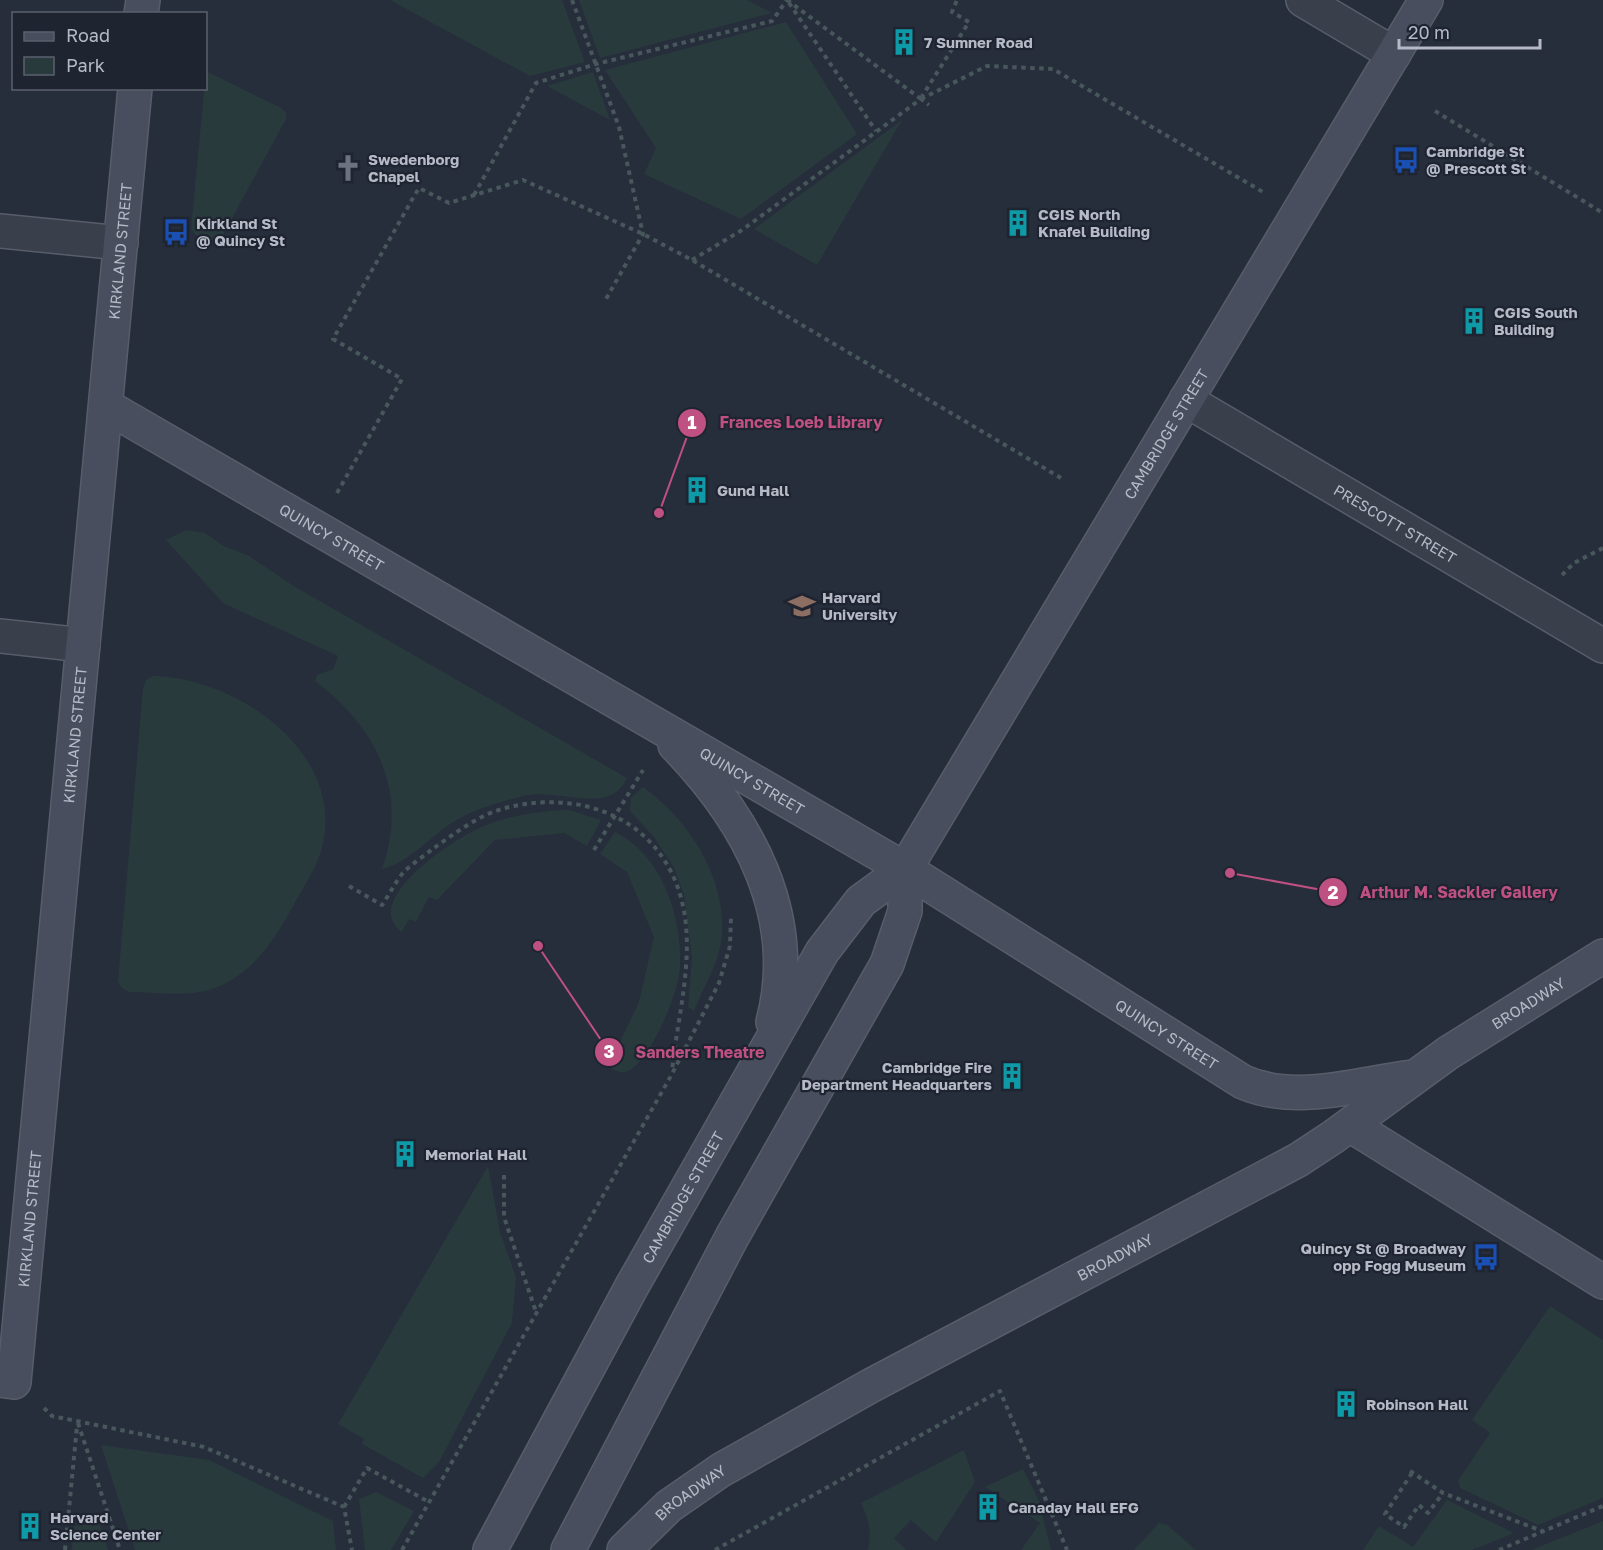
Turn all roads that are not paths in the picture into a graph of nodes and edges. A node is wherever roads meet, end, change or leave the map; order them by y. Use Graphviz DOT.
graph roads {
  1 [pos="1303,0"];
  2 [pos="1426,0"];
  3 [pos="1394,54"];
  4 [pos="135,90"];
  5 [pos="0,231"];
  6 [pos="121,243"];
  7 [pos="1186,400"];
  8 [pos="106,406"];
  9 [pos="0,636"];
  10 [pos="83,645"];
  11 [pos="1603,646"];
  12 [pos="648,720"];
  13 [pos="905,869"];
  14 [pos="1603,957"];
  15 [pos="1412,1077"];
  16 [pos="752,1078"];
  17 [pos="1350,1125"];
  18 [pos="1603,1282"];
  19 [pos="7,1381"];
  20 [pos="490,1550"];
  21 [pos="568,1550"];
  22 [pos="624,1550"];
  1 -- 3 [label="street"];
  2 -- 3 [label="main road, CAMBRIDGE STREET"];
  3 -- 7 [label="main road, CAMBRIDGE STREET"];
  4 -- 6 [label="main road, KIRKLAND STREET"];
  5 -- 6 [label="street"];
  6 -- 8 [label="main road, KIRKLAND STREET"];
  7 -- 11 [label="street, PRESCOTT STREET"];
  7 -- 13 [label="main road, CAMBRIDGE STREET"];
  8 -- 10 [label="main road, KIRKLAND STREET"];
  8 -- 12 [label="main road, QUINCY STREET"];
  9 -- 10 [label="street"];
  10 -- 19 [label="main road, KIRKLAND STREET"];
  12 -- 13 [label="main road, QUINCY STREET"];
  12 -- 16 [label="main road"];
  13 -- 15 [label="main road, QUINCY STREET"];
  13 -- 16 [label="main road, CAMBRIDGE STREET"];
  13 -- 21 [label="main road"];
  14 -- 15 [label="main road, BROADWAY"];
  15 -- 17 [label="main road, BROADWAY"];
  16 -- 20 [label="main road, CAMBRIDGE STREET"];
  17 -- 18 [label="main road"];
  17 -- 22 [label="main road, BROADWAY"];
}
